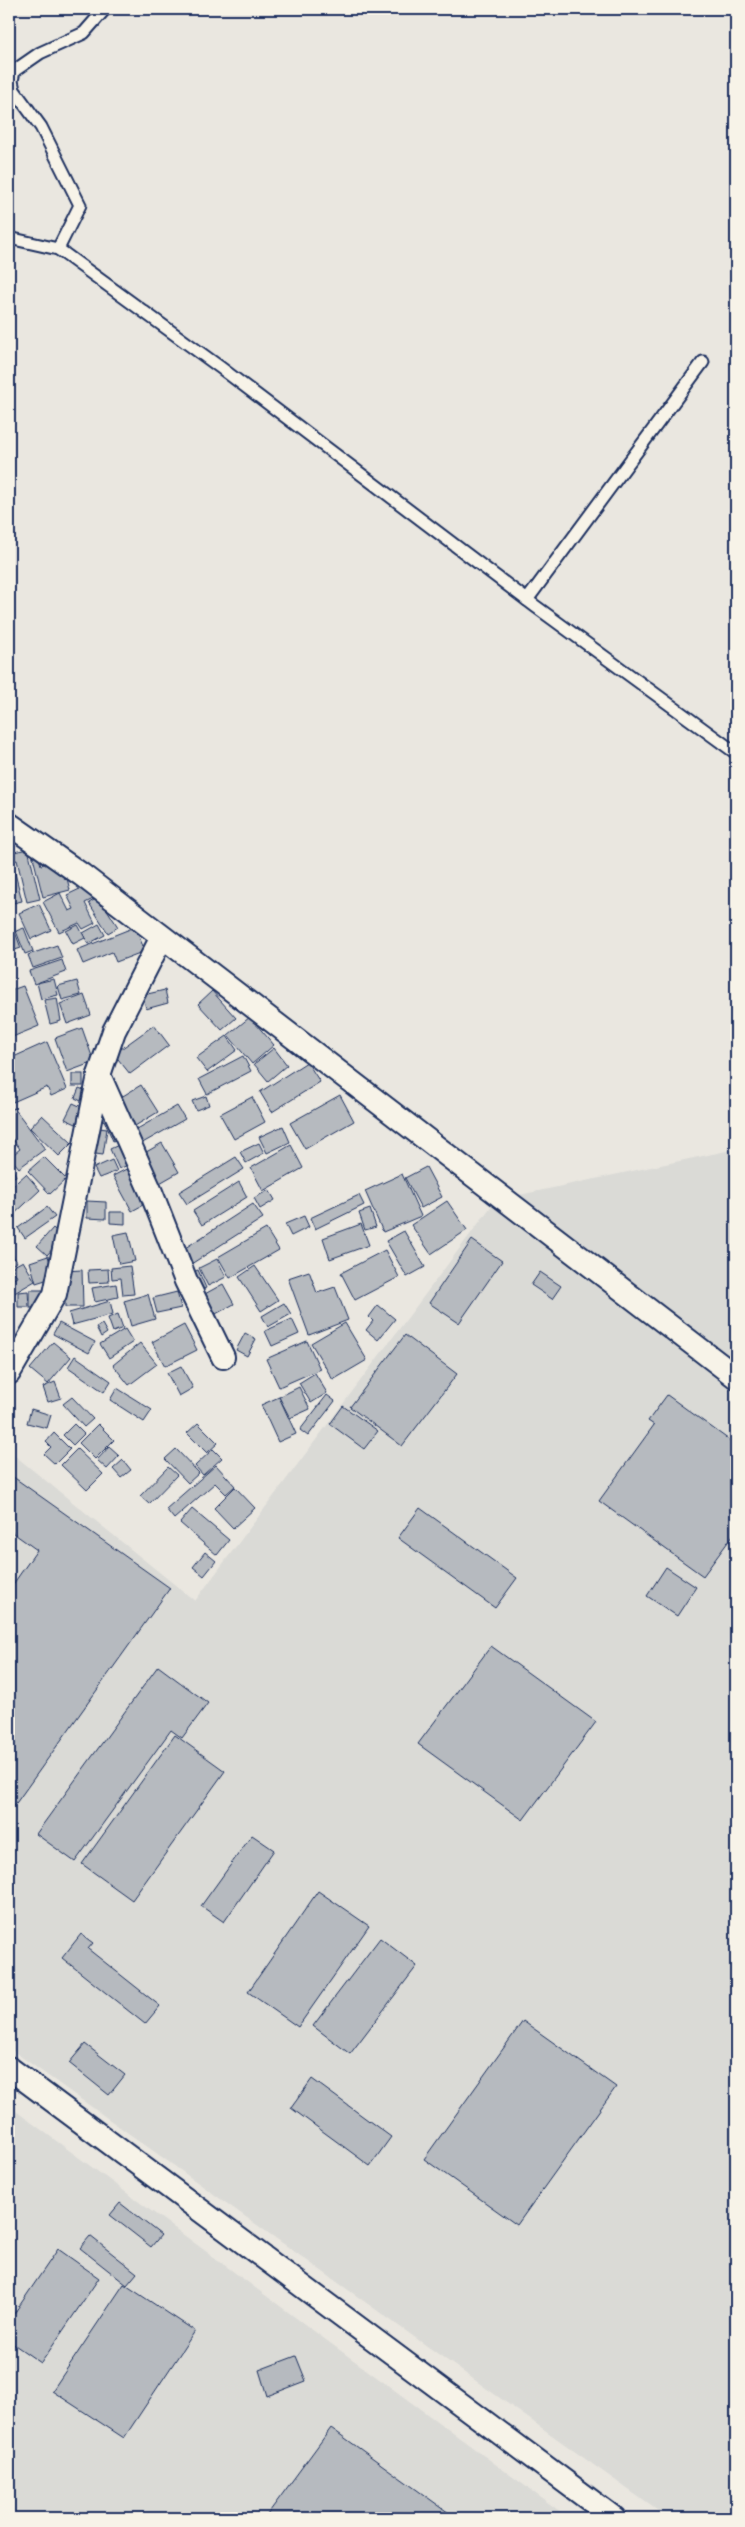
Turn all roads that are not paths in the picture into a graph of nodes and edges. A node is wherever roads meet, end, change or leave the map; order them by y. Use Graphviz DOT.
graph roads {
  1 [pos="105,9"];
  2 [pos="9,238"];
  3 [pos="58,249"];
  4 [pos="703,362"];
  5 [pos="527,600"];
  6 [pos="736,753"];
  7 [pos="9,824"];
  8 [pos="162,937"];
  9 [pos="99,1075"];
  10 [pos="223,1357"];
  11 [pos="9,1373"];
  12 [pos="736,1377"];
  13 [pos="9,2068"];
  14 [pos="614,2518"];
  1 -- 3 [label="lane"];
  2 -- 3 [label="lane"];
  3 -- 5 [label="lane"];
  4 -- 5 [label="lane"];
  5 -- 6 [label="lane"];
  7 -- 8 [label="street"];
  8 -- 9 [label="street"];
  8 -- 12 [label="street"];
  9 -- 10 [label="street"];
  9 -- 11 [label="street"];
  13 -- 14 [label="street"];
}
